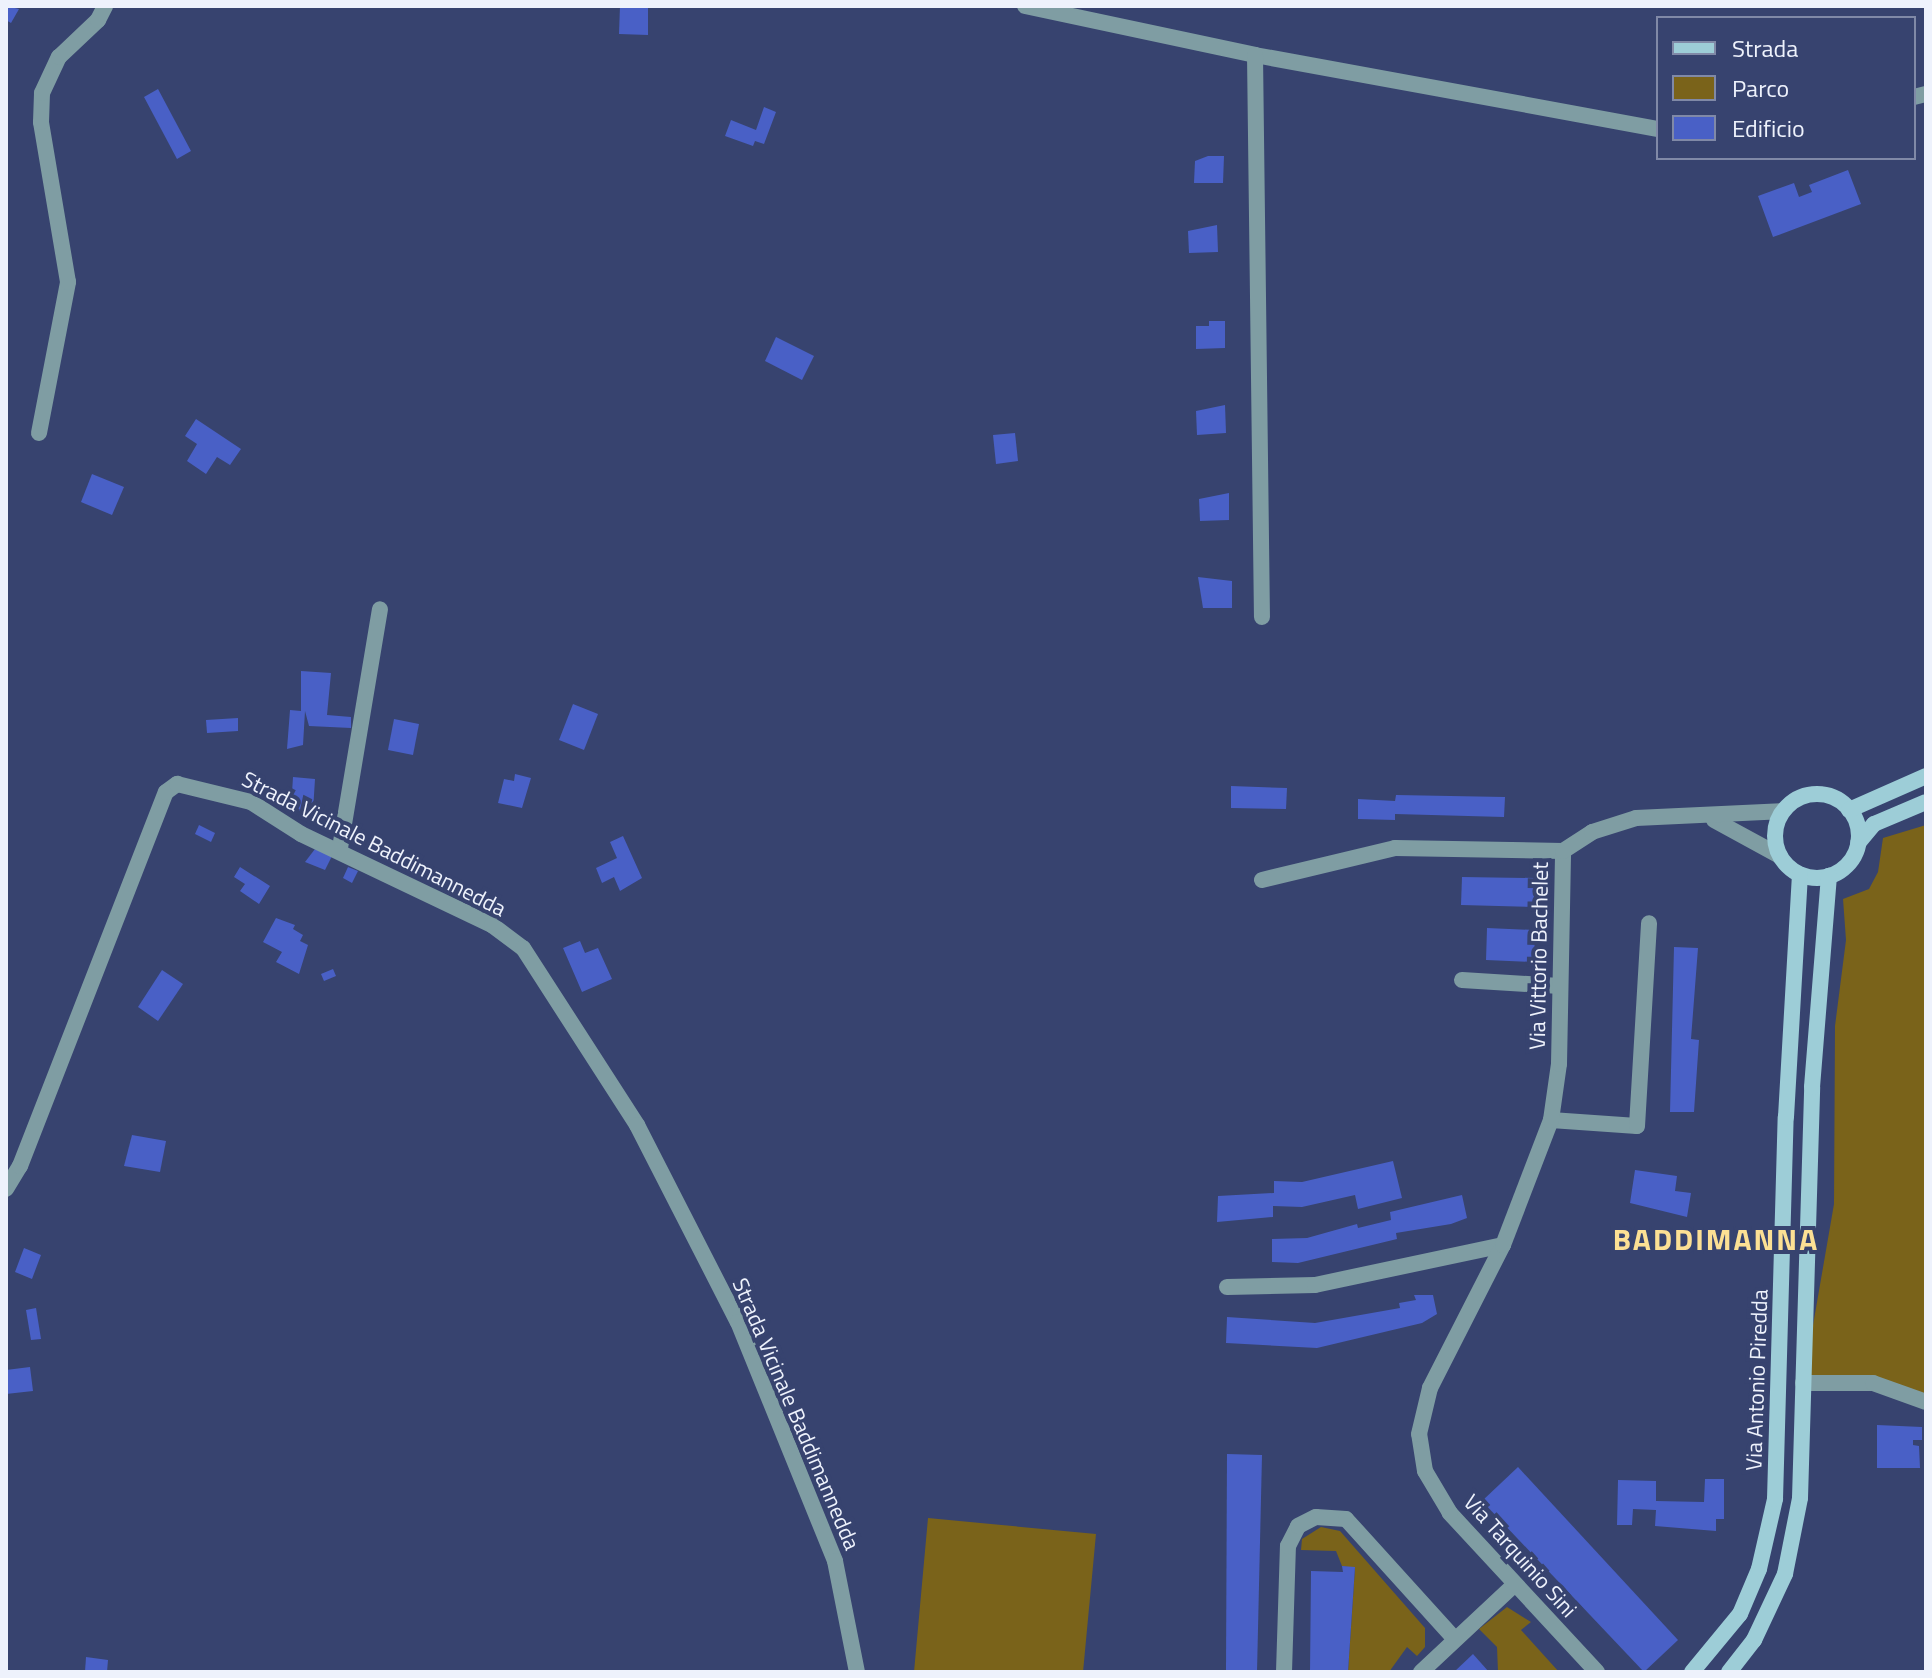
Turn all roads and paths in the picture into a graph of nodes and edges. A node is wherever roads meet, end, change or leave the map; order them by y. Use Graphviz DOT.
graph roads {
  1 [pos="105,6"];
  2 [pos="1025,6"];
  3 [pos="1255,55"];
  4 [pos="1656,129"];
  5 [pos="39,433"];
  6 [pos="380,609"];
  7 [pos="1262,617"];
  8 [pos="1926,776"];
  9 [pos="1926,802"];
  10 [pos="1849,810"];
  11 [pos="1782,811"];
  12 [pos="1709,817"];
  13 [pos="1858,843"];
  14 [pos="340,848"];
  15 [pos="1563,851"];
  16 [pos="1780,856"];
  17 [pos="1800,874"];
  18 [pos="1829,876"];
  19 [pos="1262,880"];
  20 [pos="1649,923"];
  21 [pos="1462,980"];
  22 [pos="1560,986"];
  23 [pos="1551,1120"];
  24 [pos="6,1189"];
  25 [pos="1503,1245"];
  26 [pos="1227,1287"];
  27 [pos="1803,1383"];
  28 [pos="1926,1402"];
  29 [pos="1514,1585"];
  30 [pos="1455,1639"];
  31 [pos="1707,1657"];
  32 [pos="1595,1671"];
  33 [pos="857,1672"];
  34 [pos="1284,1672"];
  35 [pos="1421,1672"];
  36 [pos="1682,1672"];
  37 [pos="1692,1672"];
  38 [pos="1729,1672"];
  1 -- 5 [label="street"];
  2 -- 3 [label="street"];
  3 -- 4 [label="street"];
  3 -- 7 [label="street"];
  6 -- 14 [label="street"];
  8 -- 10 [label="street"];
  9 -- 13 [label="street"];
  10 -- 11 [label="street"];
  10 -- 13 [label="street"];
  11 -- 12 [label="street, Via Vittorio Bachelet"];
  11 -- 16 [label="street"];
  12 -- 15 [label="street, Via Vittorio Bachelet"];
  12 -- 16 [label="street, Via Vittorio Bachelet"];
  13 -- 18 [label="street"];
  14 -- 24 [label="street, Strada Vicinale Baddimannedda"];
  14 -- 33 [label="street, Strada Vicinale Baddimannedda"];
  15 -- 19 [label="street"];
  15 -- 22 [label="street, Via Vittorio Bachelet"];
  16 -- 17 [label="street"];
  17 -- 18 [label="street"];
  17 -- 31 [label="street, Via Antonio Piredda"];
  18 -- 27 [label="street, Via Antonio Piredda"];
  20 -- 23 [label="street"];
  21 -- 22 [label="street"];
  22 -- 23 [label="street, Via Vittorio Bachelet"];
  23 -- 25 [label="street, Via Vittorio Bachelet"];
  25 -- 26 [label="street"];
  25 -- 29 [label="street, Via Tarquinio Sini"];
  27 -- 28 [label="street"];
  27 -- 38 [label="street, Via Antonio Piredda"];
  29 -- 30 [label="street"];
  29 -- 32 [label="street, Via Tarquinio Sini"];
  30 -- 34 [label="street"];
  30 -- 35 [label="street"];
  31 -- 36 [label="street"];
  31 -- 37 [label="street, Via Antonio Piredda"];
}
